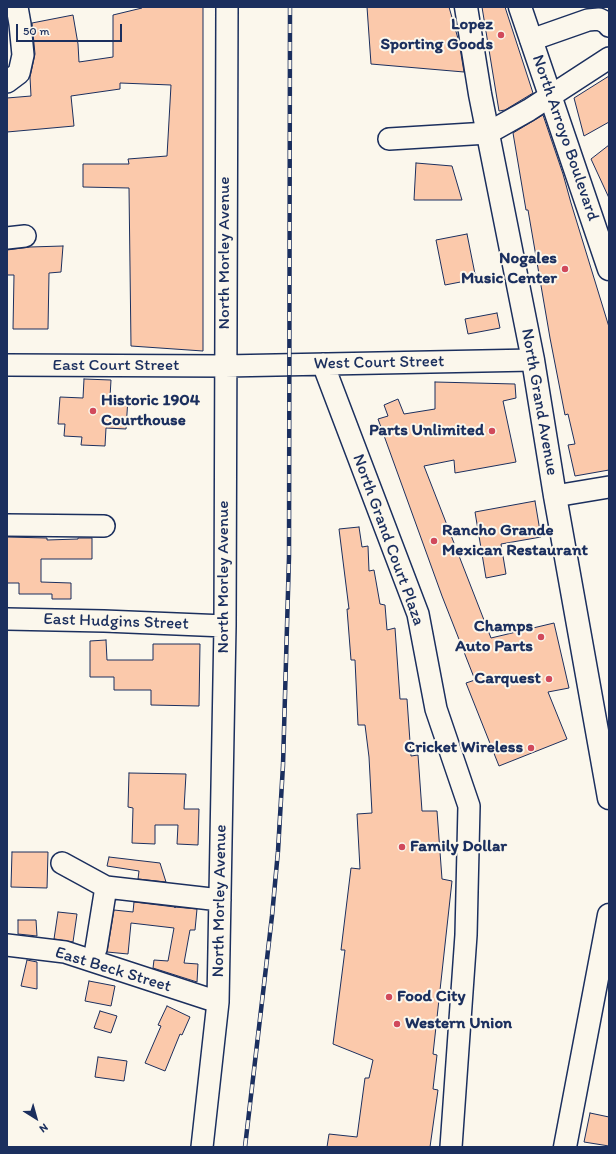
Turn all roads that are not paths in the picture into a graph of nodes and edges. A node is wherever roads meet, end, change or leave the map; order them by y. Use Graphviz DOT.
graph roads {
  1 [pos="17,7"];
  2 [pos="226,7"];
  3 [pos="466,7"];
  4 [pos="520,7"];
  5 [pos="609,26"];
  6 [pos="531,40"];
  7 [pos="609,58"];
  8 [pos="13,77"];
  9 [pos="550,96"];
  10 [pos="488,133"];
  11 [pos="389,138"];
  12 [pos="604,234"];
  13 [pos="609,269"];
  14 [pos="533,360"];
  15 [pos="323,364"];
  16 [pos="7,365"];
  17 [pos="225,366"];
  18 [pos="609,487"];
  19 [pos="555,496"];
  20 [pos="7,525"];
  21 [pos="104,526"];
  22 [pos="7,619"];
  23 [pos="225,626"];
  24 [pos="609,798"];
  25 [pos="62,862"];
  26 [pos="106,887"];
  27 [pos="220,900"];
  28 [pos="609,915"];
  29 [pos="7,945"];
  30 [pos="96,949"];
  31 [pos="218,1002"];
  32 [pos="202,1147"];
  33 [pos="451,1147"];
  34 [pos="566,1147"];
  1 -- 8 [label="street"];
  2 -- 17 [label="street, North Morley Avenue"];
  3 -- 10 [label="main road, North Grand Avenue"];
  4 -- 6 [label="main road, North Arroyo Boulevard"];
  5 -- 6 [label="street"];
  6 -- 9 [label="main road, North Arroyo Boulevard"];
  7 -- 9 [label="street"];
  9 -- 10 [label="street"];
  9 -- 12 [label="main road, North Arroyo Boulevard"];
  10 -- 11 [label="street"];
  10 -- 14 [label="main road, North Grand Avenue"];
  12 -- 13 [label="main road, North Arroyo Boulevard"];
  14 -- 15 [label="street, West Court Street"];
  14 -- 19 [label="main road, North Grand Avenue"];
  15 -- 17 [label="street, West Court Street"];
  15 -- 33 [label="street, North Grand Court Plaza"];
  16 -- 17 [label="street, East Court Street"];
  17 -- 23 [label="street, North Morley Avenue"];
  18 -- 19 [label="street"];
  19 -- 24 [label="main road, North Grand Avenue"];
  20 -- 21 [label="street"];
  22 -- 23 [label="street, East Hudgins Street"];
  23 -- 27 [label="street, North Morley Avenue"];
  25 -- 26 [label="street"];
  26 -- 27 [label="street"];
  26 -- 30 [label="street"];
  27 -- 31 [label="street, North Morley Avenue"];
  28 -- 34 [label="main road"];
  29 -- 31 [label="street, East Beck Street"];
  31 -- 32 [label="street, North Morley Avenue"];
}
